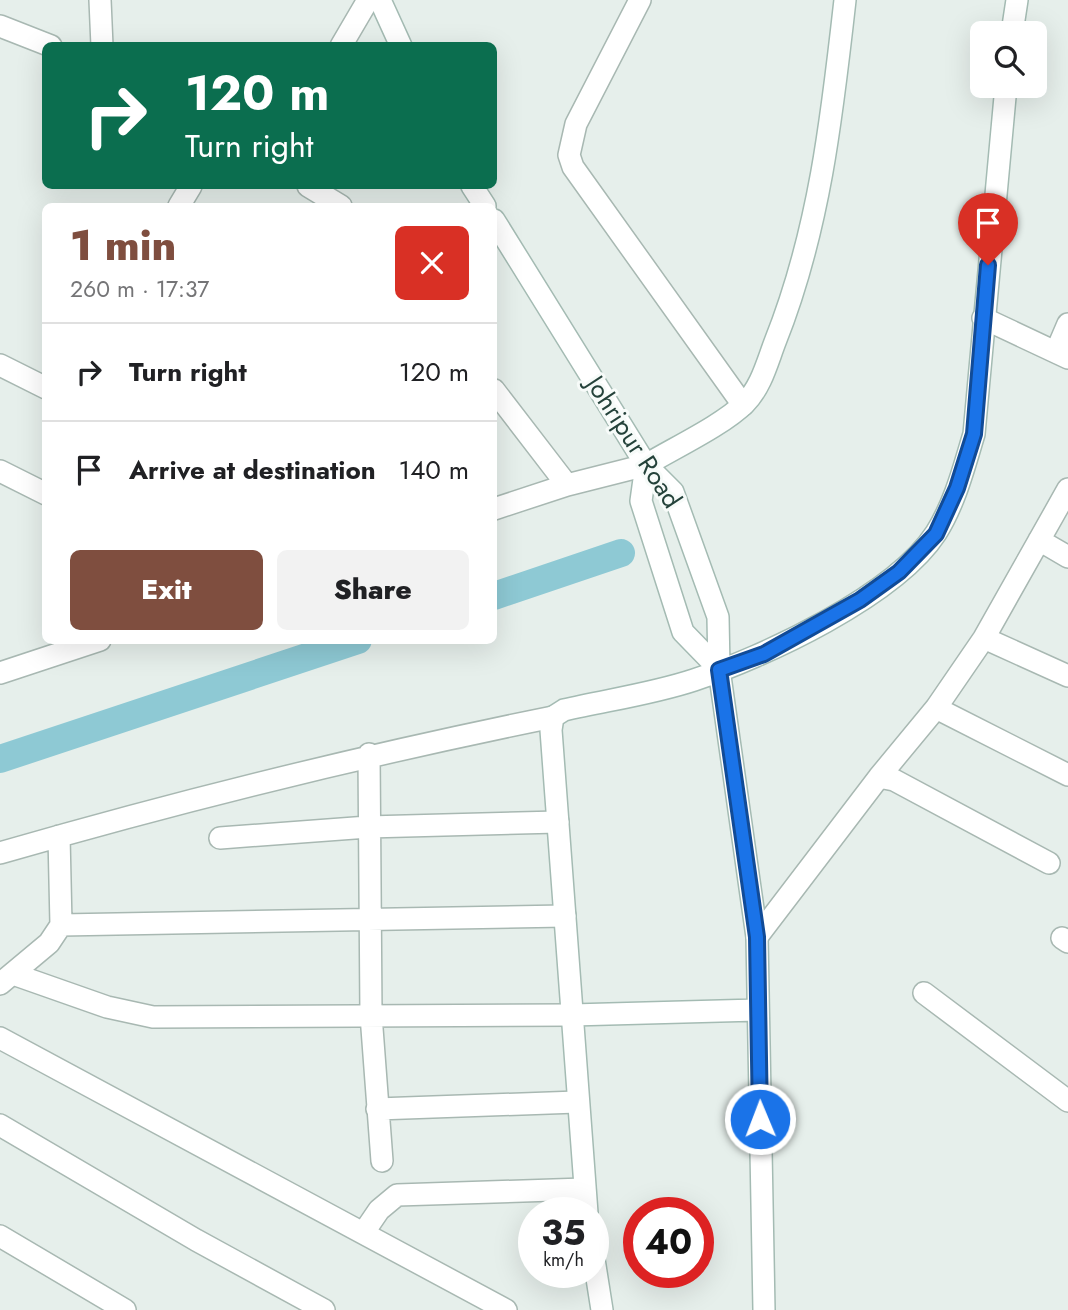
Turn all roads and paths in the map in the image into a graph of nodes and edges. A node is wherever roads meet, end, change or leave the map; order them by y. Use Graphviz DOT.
graph roads {
  1 [pos="100,0"];
  2 [pos="368,0"];
  3 [pos="380,0"];
  4 [pos="640,0"];
  5 [pos="845,0"];
  6 [pos="1017,0"];
  7 [pos="1014,21"];
  8 [pos="0,26"];
  9 [pos="42,42"];
  10 [pos="103,42"];
  11 [pos="343,42"];
  12 [pos="399,42"];
  13 [pos="1005,98"];
  14 [pos="313,189"];
  15 [pos="336,203"];
  16 [pos="497,225"];
  17 [pos="983,318"];
  18 [pos="1068,324"];
  19 [pos="1062,355"];
  20 [pos="0,365"];
  21 [pos="42,386"];
  22 [pos="497,394"];
  23 [pos="743,405"];
  24 [pos="646,466"];
  25 [pos="0,471"];
  26 [pos="567,485"];
  27 [pos="1068,489"];
  28 [pos="42,492"];
  29 [pos="497,508"];
  30 [pos="1038,540"];
  31 [pos="1068,556"];
  32 [pos="984,638"];
  33 [pos="88,644"];
  34 [pos="719,670"];
  35 [pos="0,673"];
  36 [pos="1068,676"];
  37 [pos="936,708"];
  38 [pos="553,717"];
  39 [pos="369,754"];
  40 [pos="1068,775"];
  41 [pos="879,777"];
  42 [pos="558,822"];
  43 [pos="368,827"];
  44 [pos="59,836"];
  45 [pos="219,838"];
  46 [pos="0,853"];
  47 [pos="1049,863"];
  48 [pos="565,916"];
  49 [pos="370,919"];
  50 [pos="61,925"];
  51 [pos="757,937"];
  52 [pos="6,979"];
  53 [pos="924,993"];
  54 [pos="757,1010"];
  55 [pos="371,1015"];
  56 [pos="572,1015"];
  57 [pos="0,1038"];
  58 [pos="1068,1101"];
  59 [pos="577,1102"];
  60 [pos="377,1109"];
  61 [pos="0,1125"];
  62 [pos="382,1161"];
  63 [pos="584,1189"];
  64 [pos="585,1197"];
  65 [pos="364,1232"];
  66 [pos="0,1236"];
  67 [pos="599,1288"];
  68 [pos="125,1310"];
  69 [pos="324,1310"];
  70 [pos="506,1310"];
  71 [pos="602,1310"];
  72 [pos="764,1310"];
  1 -- 10 [label="street"];
  2 -- 11 [label="street"];
  3 -- 12 [label="street"];
  4 -- 23 [label="street"];
  5 -- 23 [label="street"];
  6 -- 7 [label="street"];
  8 -- 9 [label="street"];
  13 -- 17 [label="street"];
  14 -- 15 [label="street"];
  16 -- 24 [label="street, Johripur Road"];
  17 -- 19 [label="street"];
  17 -- 34 [label="street"];
  18 -- 19 [label="street"];
  20 -- 21 [label="street"];
  22 -- 26 [label="street"];
  23 -- 24 [label="street"];
  24 -- 26 [label="street"];
  24 -- 34 [label="street, Johripur Road"];
  24 -- 34 [label="street"];
  25 -- 28 [label="street"];
  26 -- 29 [label="street"];
  27 -- 30 [label="street"];
  30 -- 31 [label="street"];
  30 -- 32 [label="street"];
  32 -- 36 [label="street"];
  32 -- 37 [label="street"];
  33 -- 35 [label="street"];
  34 -- 38 [label="street"];
  34 -- 51 [label="street, Johripur Road"];
  37 -- 40 [label="street"];
  37 -- 41 [label="street"];
  38 -- 39 [label="street"];
  38 -- 42 [label="street"];
  39 -- 43 [label="street"];
  39 -- 44 [label="street"];
  41 -- 47 [label="street"];
  41 -- 51 [label="street"];
  42 -- 43 [label="street"];
  42 -- 48 [label="street"];
  43 -- 45 [label="street"];
  43 -- 49 [label="street"];
  44 -- 46 [label="street"];
  44 -- 50 [label="street"];
  48 -- 49 [label="street"];
  48 -- 56 [label="street"];
  49 -- 50 [label="street"];
  49 -- 55 [label="street"];
  50 -- 52 [label="street"];
  51 -- 54 [label="street, Johripur Road"];
  52 -- 55 [label="street"];
  53 -- 58 [label="street"];
  54 -- 56 [label="street"];
  54 -- 72 [label="street, Johripur Road"];
  55 -- 56 [label="street"];
  55 -- 60 [label="street"];
  56 -- 59 [label="street"];
  57 -- 65 [label="street"];
  59 -- 60 [label="street"];
  59 -- 63 [label="street"];
  60 -- 62 [label="street"];
  61 -- 69 [label="street"];
  63 -- 64 [label="street"];
  63 -- 65 [label="street"];
  65 -- 70 [label="street"];
  66 -- 68 [label="street"];
  67 -- 71 [label="street"];
}
